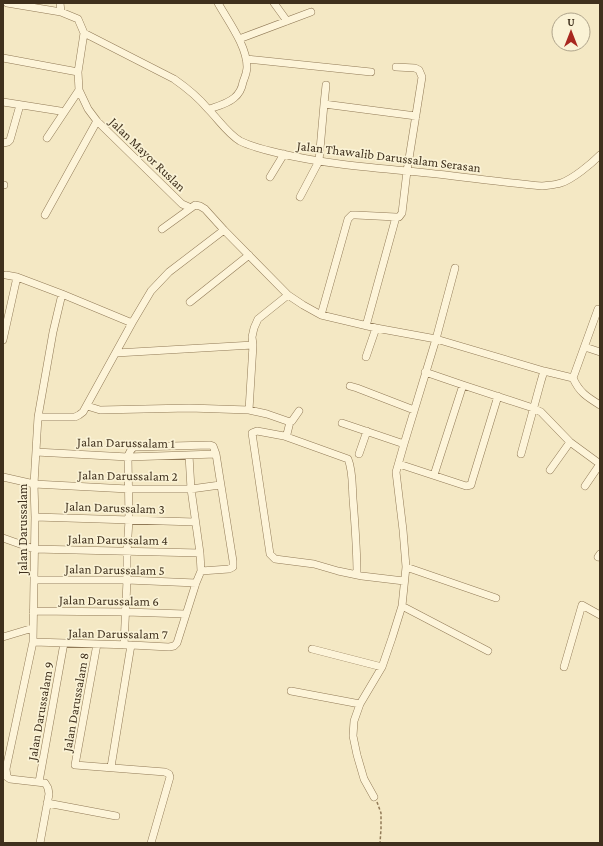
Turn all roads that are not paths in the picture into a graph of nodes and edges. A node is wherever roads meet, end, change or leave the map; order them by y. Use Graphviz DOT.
graph roads {
  1 [pos="6,3"];
  2 [pos="60,3"];
  3 [pos="218,3"];
  4 [pos="274,3"];
  5 [pos="61,12"];
  6 [pos="311,12"];
  7 [pos="287,21"];
  8 [pos="84,33"];
  9 [pos="239,39"];
  10 [pos="3,58"];
  11 [pos="246,58"];
  12 [pos="396,67"];
  13 [pos="78,72"];
  14 [pos="371,72"];
  15 [pos="326,85"];
  16 [pos="80,90"];
  17 [pos="3,102"];
  18 [pos="324,104"];
  19 [pos="20,105"];
  20 [pos="209,109"];
  21 [pos="60,110"];
  22 [pos="416,116"];
  23 [pos="96,121"];
  24 [pos="47,138"];
  25 [pos="3,142"];
  26 [pos="284,154"];
  27 [pos="600,155"];
  28 [pos="318,161"];
  29 [pos="407,171"];
  30 [pos="270,177"];
  31 [pos="300,198"];
  32 [pos="191,208"];
  33 [pos="44,215"];
  34 [pos="396,217"];
  35 [pos="162,229"];
  36 [pos="224,230"];
  37 [pos="249,255"];
  38 [pos="455,268"];
  39 [pos="6,275"];
  40 [pos="17,277"];
  41 [pos="62,294"];
  42 [pos="288,295"];
  43 [pos="190,302"];
  44 [pos="598,309"];
  45 [pos="321,315"];
  46 [pos="132,323"];
  47 [pos="366,326"];
  48 [pos="376,328"];
  49 [pos="436,339"];
  50 [pos="3,340"];
  51 [pos="253,345"];
  52 [pos="584,347"];
  53 [pos="600,352"];
  54 [pos="116,353"];
  55 [pos="366,357"];
  56 [pos="544,371"];
  57 [pos="426,372"];
  58 [pos="573,378"];
  59 [pos="350,386"];
  60 [pos="463,386"];
  61 [pos="498,396"];
  62 [pos="600,405"];
  63 [pos="87,406"];
  64 [pos="534,408"];
  65 [pos="249,410"];
  66 [pos="414,410"];
  67 [pos="299,411"];
  68 [pos="38,417"];
  69 [pos="290,422"];
  70 [pos="342,423"];
  71 [pos="367,431"];
  72 [pos="284,436"];
  73 [pos="570,442"];
  74 [pos="404,444"];
  75 [pos="36,452"];
  76 [pos="216,454"];
  77 [pos="359,454"];
  78 [pos="521,454"];
  79 [pos="189,455"];
  80 [pos="128,456"];
  81 [pos="399,464"];
  82 [pos="600,464"];
  83 [pos="550,470"];
  84 [pos="434,475"];
  85 [pos="3,477"];
  86 [pos="34,484"];
  87 [pos="220,485"];
  88 [pos="584,486"];
  89 [pos="128,489"];
  90 [pos="191,489"];
  91 [pos="35,517"];
  92 [pos="129,520"];
  93 [pos="195,522"];
  94 [pos="3,538"];
  95 [pos="34,549"];
  96 [pos="127,551"];
  97 [pos="200,553"];
  98 [pos="406,567"];
  99 [pos="201,571"];
  100 [pos="357,575"];
  101 [pos="34,580"];
  102 [pos="127,580"];
  103 [pos="404,581"];
  104 [pos="196,583"];
  105 [pos="496,598"];
  106 [pos="402,606"];
  107 [pos="33,611"];
  108 [pos="126,612"];
  109 [pos="185,614"];
  110 [pos="600,615"];
  111 [pos="33,628"];
  112 [pos="3,638"];
  113 [pos="33,642"];
  114 [pos="64,643"];
  115 [pos="97,644"];
  116 [pos="128,645"];
  117 [pos="312,649"];
  118 [pos="488,651"];
  119 [pos="382,667"];
  120 [pos="564,667"];
  121 [pos="291,691"];
  122 [pos="360,704"];
  123 [pos="111,767"];
  124 [pos="39,782"];
  125 [pos="374,797"];
  126 [pos="48,803"];
  127 [pos="116,816"];
  128 [pos="40,843"];
  129 [pos="151,843"];
  1 -- 5 [label="street"];
  2 -- 5 [label="street"];
  3 -- 9 [label="street"];
  4 -- 7 [label="street"];
  5 -- 8 [label="street"];
  6 -- 7 [label="street"];
  7 -- 9 [label="street"];
  8 -- 13 [label="street, Jalan Mayor Ruslan"];
  8 -- 20 [label="street, Jalan Thawalib Darussalam Serasan"];
  9 -- 11 [label="street"];
  10 -- 13 [label="street"];
  11 -- 14 [label="street"];
  11 -- 20 [label="street"];
  12 -- 22 [label="street"];
  13 -- 16 [label="street, Jalan Mayor Ruslan"];
  15 -- 18 [label="street"];
  16 -- 23 [label="street, Jalan Mayor Ruslan"];
  16 -- 24 [label="street"];
  17 -- 19 [label="street"];
  18 -- 22 [label="street"];
  18 -- 28 [label="street"];
  19 -- 21 [label="street"];
  19 -- 25 [label="street"];
  20 -- 26 [label="street, Jalan Thawalib Darussalam Serasan"];
  22 -- 29 [label="street"];
  23 -- 32 [label="street, Jalan Mayor Ruslan"];
  23 -- 33 [label="street"];
  26 -- 28 [label="street, Jalan Thawalib Darussalam Serasan"];
  26 -- 30 [label="street"];
  27 -- 29 [label="street, Jalan Thawalib Darussalam Serasan"];
  28 -- 29 [label="street, Jalan Thawalib Darussalam Serasan"];
  28 -- 31 [label="street"];
  29 -- 34 [label="street"];
  32 -- 35 [label="street"];
  32 -- 36 [label="street, Jalan Mayor Ruslan"];
  34 -- 45 [label="street"];
  34 -- 47 [label="street"];
  36 -- 37 [label="street, Jalan Mayor Ruslan"];
  36 -- 46 [label="street"];
  37 -- 42 [label="street, Jalan Mayor Ruslan"];
  37 -- 43 [label="street"];
  38 -- 49 [label="street"];
  39 -- 40 [label="street"];
  40 -- 41 [label="street"];
  40 -- 50 [label="street"];
  41 -- 46 [label="street"];
  41 -- 68 [label="street, Jalan Darussalam"];
  42 -- 45 [label="street, Jalan Mayor Ruslan"];
  42 -- 51 [label="street"];
  44 -- 52 [label="street"];
  45 -- 47 [label="street, Jalan Mayor Ruslan"];
  46 -- 54 [label="street"];
  47 -- 48 [label="street, Jalan Mayor Ruslan"];
  48 -- 49 [label="street, Jalan Mayor Ruslan"];
  48 -- 55 [label="street"];
  49 -- 56 [label="street, Jalan Mayor Ruslan"];
  49 -- 57 [label="street"];
  51 -- 54 [label="street"];
  51 -- 65 [label="street"];
  52 -- 53 [label="street"];
  52 -- 58 [label="street"];
  54 -- 63 [label="street"];
  56 -- 58 [label="street, Jalan Mayor Ruslan"];
  56 -- 64 [label="street"];
  57 -- 60 [label="street"];
  57 -- 66 [label="street"];
  58 -- 62 [label="street"];
  59 -- 66 [label="street"];
  60 -- 61 [label="street"];
  60 -- 84 [label="street"];
  61 -- 64 [label="street"];
  61 -- 84 [label="street"];
  63 -- 65 [label="street"];
  63 -- 68 [label="street"];
  64 -- 73 [label="street"];
  64 -- 78 [label="street"];
  65 -- 69 [label="street"];
  66 -- 74 [label="street"];
  67 -- 69 [label="street"];
  68 -- 75 [label="street, Jalan Darussalam"];
  69 -- 72 [label="street"];
  70 -- 71 [label="street"];
  71 -- 74 [label="street"];
  71 -- 77 [label="street"];
  72 -- 100 [label="street"];
  72 -- 100 [label="street"];
  73 -- 82 [label="street"];
  73 -- 83 [label="street"];
  74 -- 81 [label="street"];
  75 -- 80 [label="street, Jalan Darussalam 1"];
  75 -- 86 [label="street, Jalan Darussalam"];
  76 -- 79 [label="street, Jalan Darussalam 1"];
  76 -- 80 [label="street"];
  76 -- 87 [label="street"];
  79 -- 80 [label="street, Jalan Darussalam 1"];
  79 -- 90 [label="street, Jalan Darussalam 7"];
  80 -- 89 [label="street"];
  81 -- 84 [label="street"];
  81 -- 98 [label="street"];
  82 -- 88 [label="street"];
  85 -- 86 [label="street, Jalan Darussalam 2"];
  86 -- 89 [label="street, Jalan Darussalam 2"];
  86 -- 91 [label="street, Jalan Darussalam"];
  87 -- 90 [label="street, Jalan Darussalam 2"];
  87 -- 99 [label="street"];
  89 -- 90 [label="street, Jalan Darussalam 2"];
  89 -- 92 [label="street"];
  90 -- 93 [label="street, Jalan Darussalam 7"];
  91 -- 92 [label="street, Jalan Darussalam 3"];
  91 -- 95 [label="street, Jalan Darussalam"];
  92 -- 93 [label="street, Jalan Darussalam 3"];
  92 -- 96 [label="street"];
  93 -- 97 [label="street, Jalan Darussalam 7"];
  94 -- 95 [label="street, Jalan Darussalam 4"];
  95 -- 96 [label="street, Jalan Darussalam 4"];
  95 -- 101 [label="street, Jalan Darussalam"];
  96 -- 97 [label="street, Jalan Darussalam 4"];
  96 -- 102 [label="street"];
  97 -- 99 [label="street, Jalan Darussalam 7"];
  98 -- 103 [label="street"];
  98 -- 105 [label="street"];
  99 -- 104 [label="street, Jalan Darussalam 7"];
  100 -- 103 [label="street"];
  101 -- 102 [label="street, Jalan Darussalam 5"];
  101 -- 107 [label="street, Jalan Darussalam"];
  102 -- 104 [label="street, Jalan Darussalam 5"];
  102 -- 108 [label="street"];
  103 -- 106 [label="street"];
  104 -- 109 [label="street, Jalan Darussalam 7"];
  106 -- 118 [label="street"];
  106 -- 119 [label="street"];
  107 -- 108 [label="street, Jalan Darussalam 6"];
  107 -- 111 [label="street, Jalan Darussalam"];
  108 -- 109 [label="street, Jalan Darussalam 6"];
  108 -- 116 [label="street"];
  109 -- 116 [label="street, Jalan Darussalam 7"];
  110 -- 120 [label="street"];
  111 -- 112 [label="street"];
  111 -- 113 [label="street, Jalan Darussalam"];
  113 -- 114 [label="street, Jalan Darussalam 7"];
  113 -- 124 [label="street, Jalan Darussalam"];
  114 -- 115 [label="street, Jalan Darussalam 7"];
  114 -- 124 [label="street, Jalan Darussalam 9"];
  115 -- 116 [label="street, Jalan Darussalam 7"];
  115 -- 123 [label="street, Jalan Darussalam 8"];
  116 -- 123 [label="street"];
  117 -- 119 [label="street"];
  119 -- 122 [label="street"];
  121 -- 122 [label="street"];
  122 -- 125 [label="street"];
  123 -- 129 [label="street"];
  124 -- 126 [label="street"];
  126 -- 127 [label="street"];
  126 -- 128 [label="street"];
}
